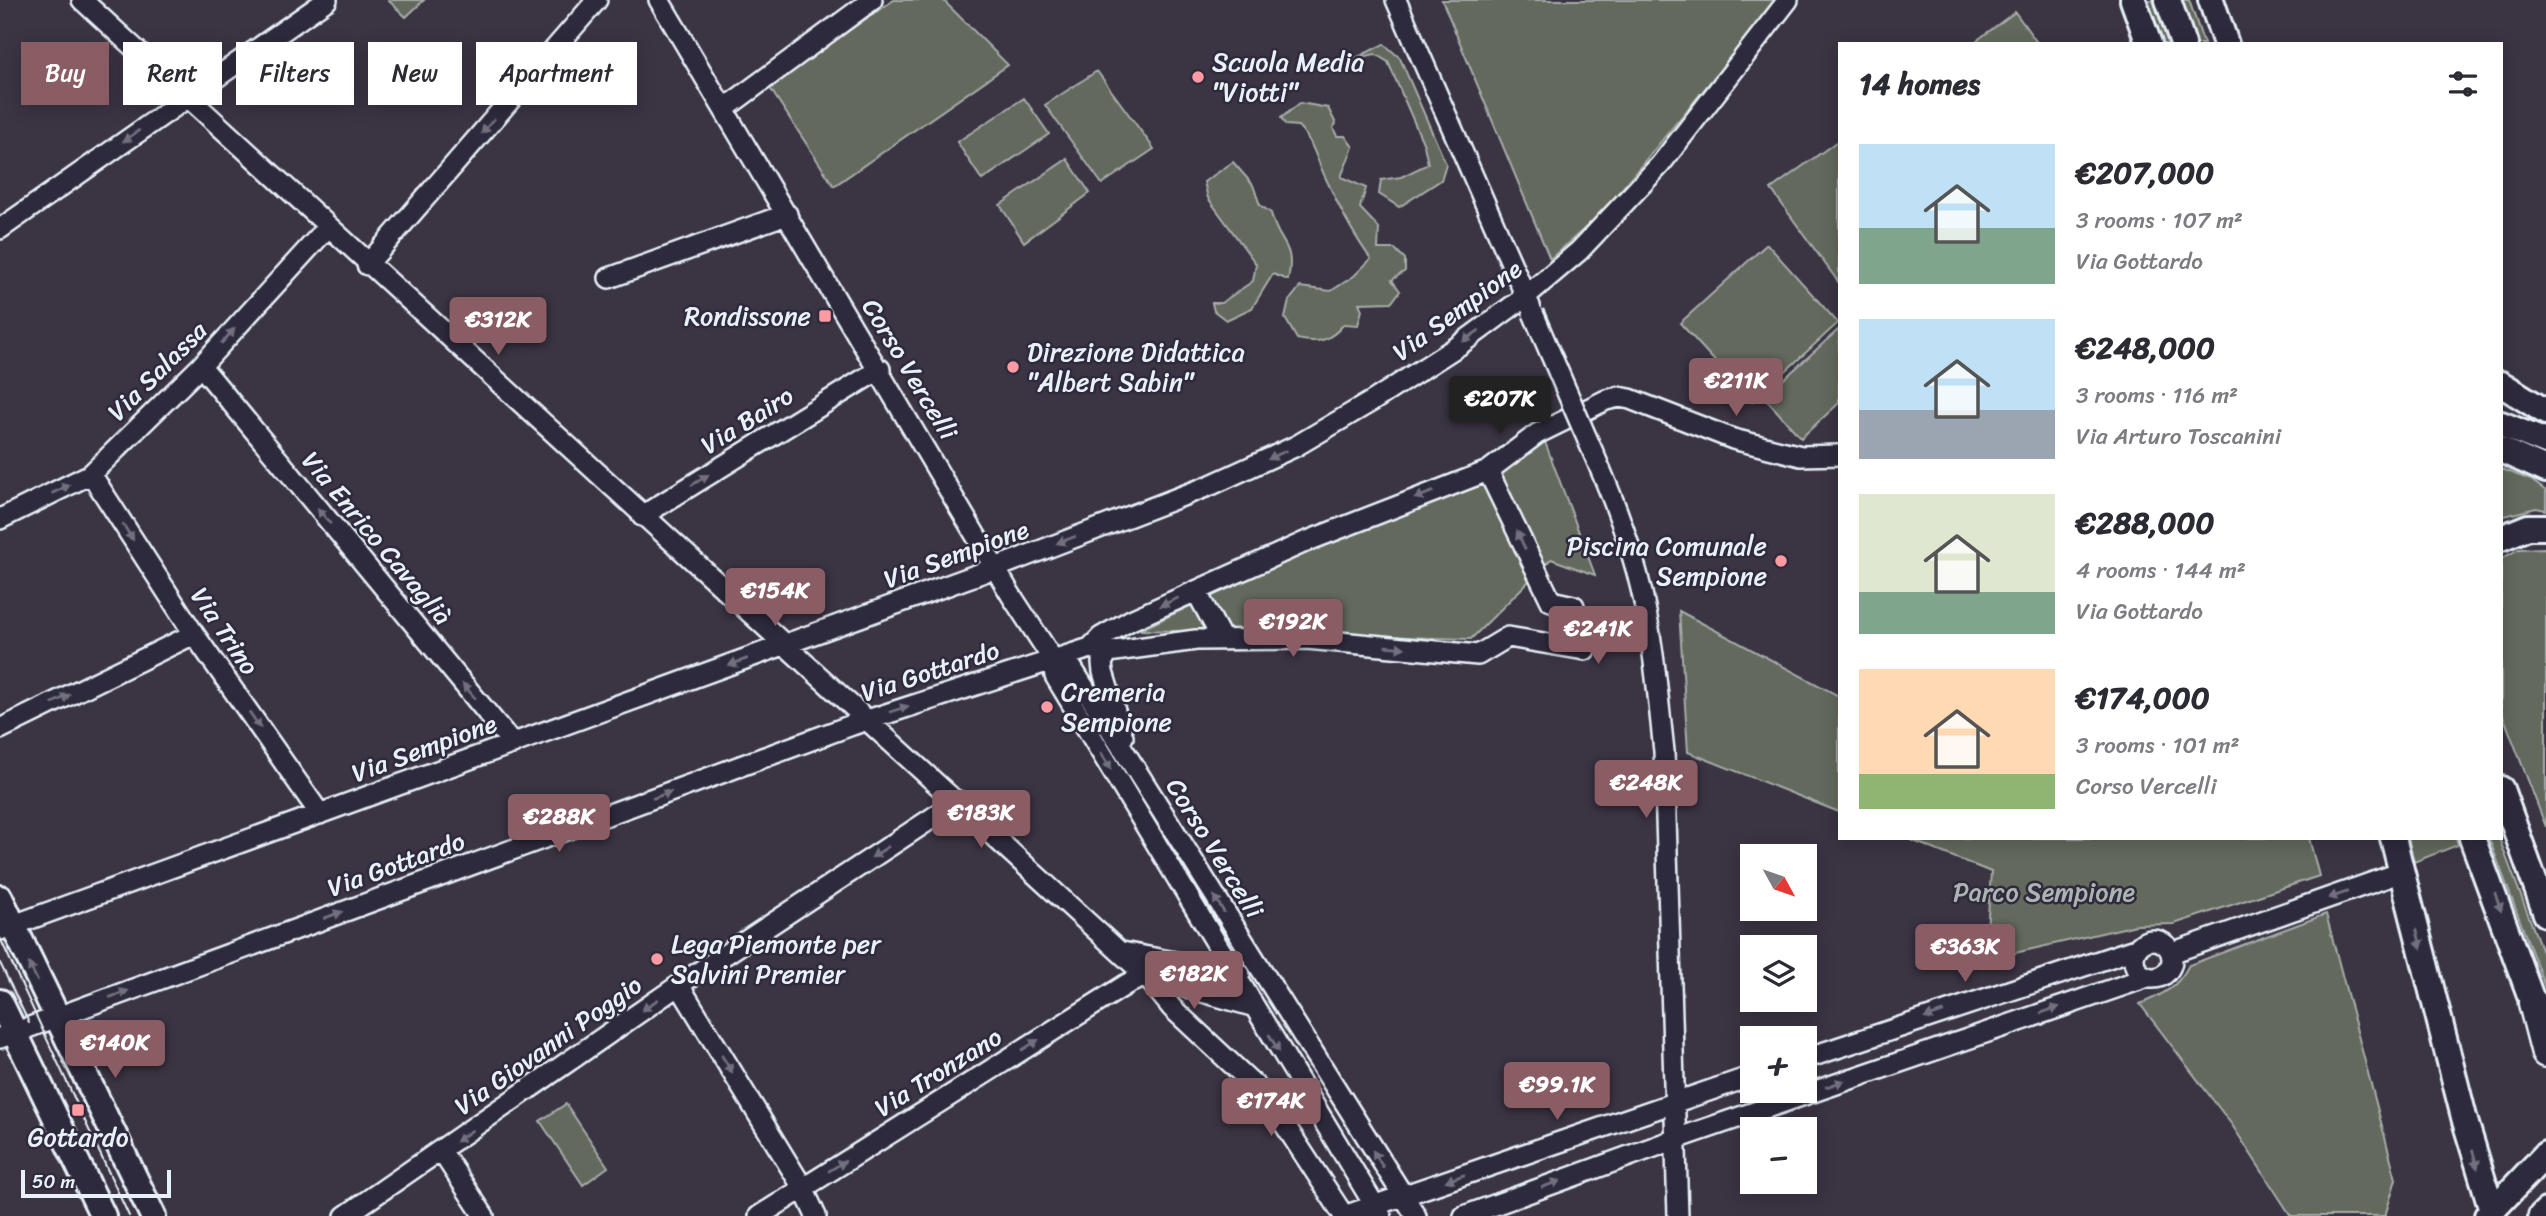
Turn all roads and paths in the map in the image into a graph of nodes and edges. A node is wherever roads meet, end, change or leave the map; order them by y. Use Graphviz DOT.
graph roads {
  1 [pos="82,0"];
  2 [pos="327,0"];
  3 [pos="597,0"];
  4 [pos="659,0"];
  5 [pos="872,0"];
  6 [pos="1396,0"];
  7 [pos="1788,0"];
  8 [pos="2133,0"];
  9 [pos="2168,0"];
  10 [pos="2211,0"];
  11 [pos="127,42"];
  12 [pos="2148,42"];
  13 [pos="2182,42"];
  14 [pos="2225,42"];
  15 [pos="222,73"];
  16 [pos="176,105"];
  17 [pos="196,105"];
  18 [pos="724,108"];
  19 [pos="787,214"];
  20 [pos="327,228"];
  21 [pos="0,229"];
  22 [pos="367,265"];
  23 [pos="610,278"];
  24 [pos="1529,305"];
  25 [pos="201,366"];
  26 [pos="880,369"];
  27 [pos="2503,385"];
  28 [pos="2545,408"];
  29 [pos="2508,426"];
  30 [pos="2546,442"];
  31 [pos="2503,451"];
  32 [pos="1838,455"];
  33 [pos="2546,470"];
  34 [pos="1488,471"];
  35 [pos="91,474"];
  36 [pos="642,516"];
  37 [pos="0,519"];
  38 [pos="2546,527"];
  39 [pos="2503,537"];
  40 [pos="995,568"];
  41 [pos="1196,591"];
  42 [pos="194,634"];
  43 [pos="1222,639"];
  44 [pos="783,646"];
  45 [pos="1099,650"];
  46 [pos="1052,658"];
  47 [pos="866,720"];
  48 [pos="0,729"];
  49 [pos="513,744"];
  50 [pos="1125,752"];
  51 [pos="2503,795"];
  52 [pos="958,801"];
  53 [pos="320,814"];
  54 [pos="2394,840"];
  55 [pos="2473,840"];
  56 [pos="2402,872"];
  57 [pos="0,898"];
  58 [pos="2546,914"];
  59 [pos="6,929"];
  60 [pos="2138,948"];
  61 [pos="1121,952"];
  62 [pos="2171,953"];
  63 [pos="1261,972"];
  64 [pos="1234,975"];
  65 [pos="1146,976"];
  66 [pos="2148,977"];
  67 [pos="679,985"];
  68 [pos="0,1002"];
  69 [pos="2533,1003"];
  70 [pos="1252,1006"];
  71 [pos="55,1017"];
  72 [pos="7,1035"];
  73 [pos="2546,1054"];
  74 [pos="1817,1055"];
  75 [pos="1740,1080"];
  76 [pos="1675,1102"];
  77 [pos="1676,1139"];
  78 [pos="442,1152"];
  79 [pos="2546,1154"];
  80 [pos="803,1188"];
  81 [pos="1401,1196"];
  82 [pos="2493,1209"];
  83 [pos="1378,1211"];
  84 [pos="2546,1211"];
  85 [pos="103,1216"];
  86 [pos="153,1216"];
  87 [pos="345,1216"];
  88 [pos="484,1216"];
  89 [pos="759,1216"];
  90 [pos="816,1216"];
  91 [pos="1344,1216"];
  92 [pos="1416,1216"];
  93 [pos="1464,1216"];
  94 [pos="1678,1216"];
  95 [pos="2541,1216"];
  1 -- 11 [label="street"];
  2 -- 15 [label="street"];
  3 -- 22 [label="street, one-way"];
  4 -- 18 [label="street, Corso Vercelli"];
  5 -- 18 [label="street"];
  6 -- 24 [label="street"];
  7 -- 24 [label="street, Via Sempione"];
  8 -- 12 [label="main road"];
  9 -- 13 [label="main road"];
  10 -- 14 [label="main road"];
  16 -- 21 [label="street, one-way"];
  17 -- 20 [label="street"];
  18 -- 19 [label="street, Corso Vercelli"];
  19 -- 23 [label="street"];
  19 -- 26 [label="street, Corso Vercelli"];
  20 -- 22 [label="street"];
  25 -- 20 [label="street, Via Salassa, one-way"];
  22 -- 36 [label="street"];
  24 -- 40 [label="street, Via Sempione, one-way"];
  24 -- 76 [label="street, bridge"];
  25 -- 35 [label="street, Via Salassa"];
  49 -- 25 [label="street, Via Enrico Cavaglià, one-way"];
  36 -- 26 [label="street, Via Bairo, one-way"];
  26 -- 40 [label="street, Corso Vercelli"];
  27 -- 28 [label="main road"];
  28 -- 29 [label="street"];
  29 -- 30 [label="main road"];
  31 -- 33 [label="main road"];
  32 -- 34 [label="street, Via Gottardo"];
  34 -- 41 [label="street, Via Gottardo, one-way"];
  43 -- 34 [label="street, Via Gottardo, one-way"];
  37 -- 35 [label="street, Via Salassa, one-way"];
  35 -- 42 [label="street, Via Trino, one-way"];
  36 -- 44 [label="street"];
  38 -- 39 [label="main road"];
  40 -- 44 [label="street, Via Sempione"];
  40 -- 46 [label="street, Corso Vercelli"];
  41 -- 43 [label="street"];
  41 -- 45 [label="street, Via Gottardo, one-way"];
  48 -- 42 [label="street, one-way"];
  42 -- 53 [label="street, Via Trino, one-way"];
  43 -- 45 [label="street, Via Gottardo"];
  44 -- 47 [label="street"];
  44 -- 49 [label="street, Via Sempione, one-way"];
  45 -- 46 [label="street, Via Gottardo"];
  45 -- 50 [label="street"];
  47 -- 46 [label="street, Via Gottardo, one-way"];
  46 -- 50 [label="street, Corso Vercelli"];
  46 -- 64 [label="street, Corso Vercelli, one-way"];
  47 -- 52 [label="street"];
  71 -- 47 [label="street, Via Gottardo, one-way"];
  49 -- 53 [label="street, Via Sempione"];
  63 -- 50 [label="street, Corso Vercelli, one-way"];
  51 -- 58 [label="main road"];
  52 -- 61 [label="street"];
  52 -- 67 [label="street, Via Giovanni Poggio, one-way"];
  53 -- 59 [label="street, Via Sempione"];
  54 -- 56 [label="main road"];
  55 -- 69 [label="main road, one-way"];
  56 -- 62 [label="street, one-way"];
  56 -- 82 [label="main road, one-way"];
  57 -- 59 [label="main road"];
  71 -- 59 [label="main road, one-way"];
  60 -- 62 [label="street"];
  60 -- 66 [label="street"];
  60 -- 74 [label="street, one-way"];
  61 -- 64 [label="street"];
  61 -- 65 [label="street"];
  62 -- 66 [label="street"];
  63 -- 64 [label="street"];
  81 -- 63 [label="street, Corso Vercelli, one-way"];
  64 -- 70 [label="street, Corso Vercelli"];
  65 -- 70 [label="street"];
  80 -- 65 [label="street, Via Tronzano, one-way"];
  65 -- 91 [label="street"];
  77 -- 66 [label="street, one-way"];
  67 -- 78 [label="street, Via Giovanni Poggio, one-way"];
  67 -- 80 [label="street, one-way"];
  68 -- 72 [label="main road"];
  69 -- 73 [label="highway"];
  70 -- 83 [label="street, Corso Vercelli, one-way"];
  71 -- 72 [label="street, Via Gottardo"];
  71 -- 86 [label="main road"];
  72 -- 85 [label="main road"];
  75 -- 76 [label="street"];
  76 -- 77 [label="street"];
  76 -- 81 [label="street, one-way"];
  93 -- 77 [label="street, one-way"];
  77 -- 94 [label="street"];
  78 -- 87 [label="street, Via Giovanni Poggio"];
  78 -- 88 [label="street"];
  79 -- 82 [label="main road"];
  80 -- 89 [label="street, Via Tronzano"];
  80 -- 90 [label="street"];
  81 -- 83 [label="street"];
  81 -- 92 [label="street, Corso Vercelli"];
  83 -- 91 [label="street"];
  84 -- 95 [label="main road"];
}
